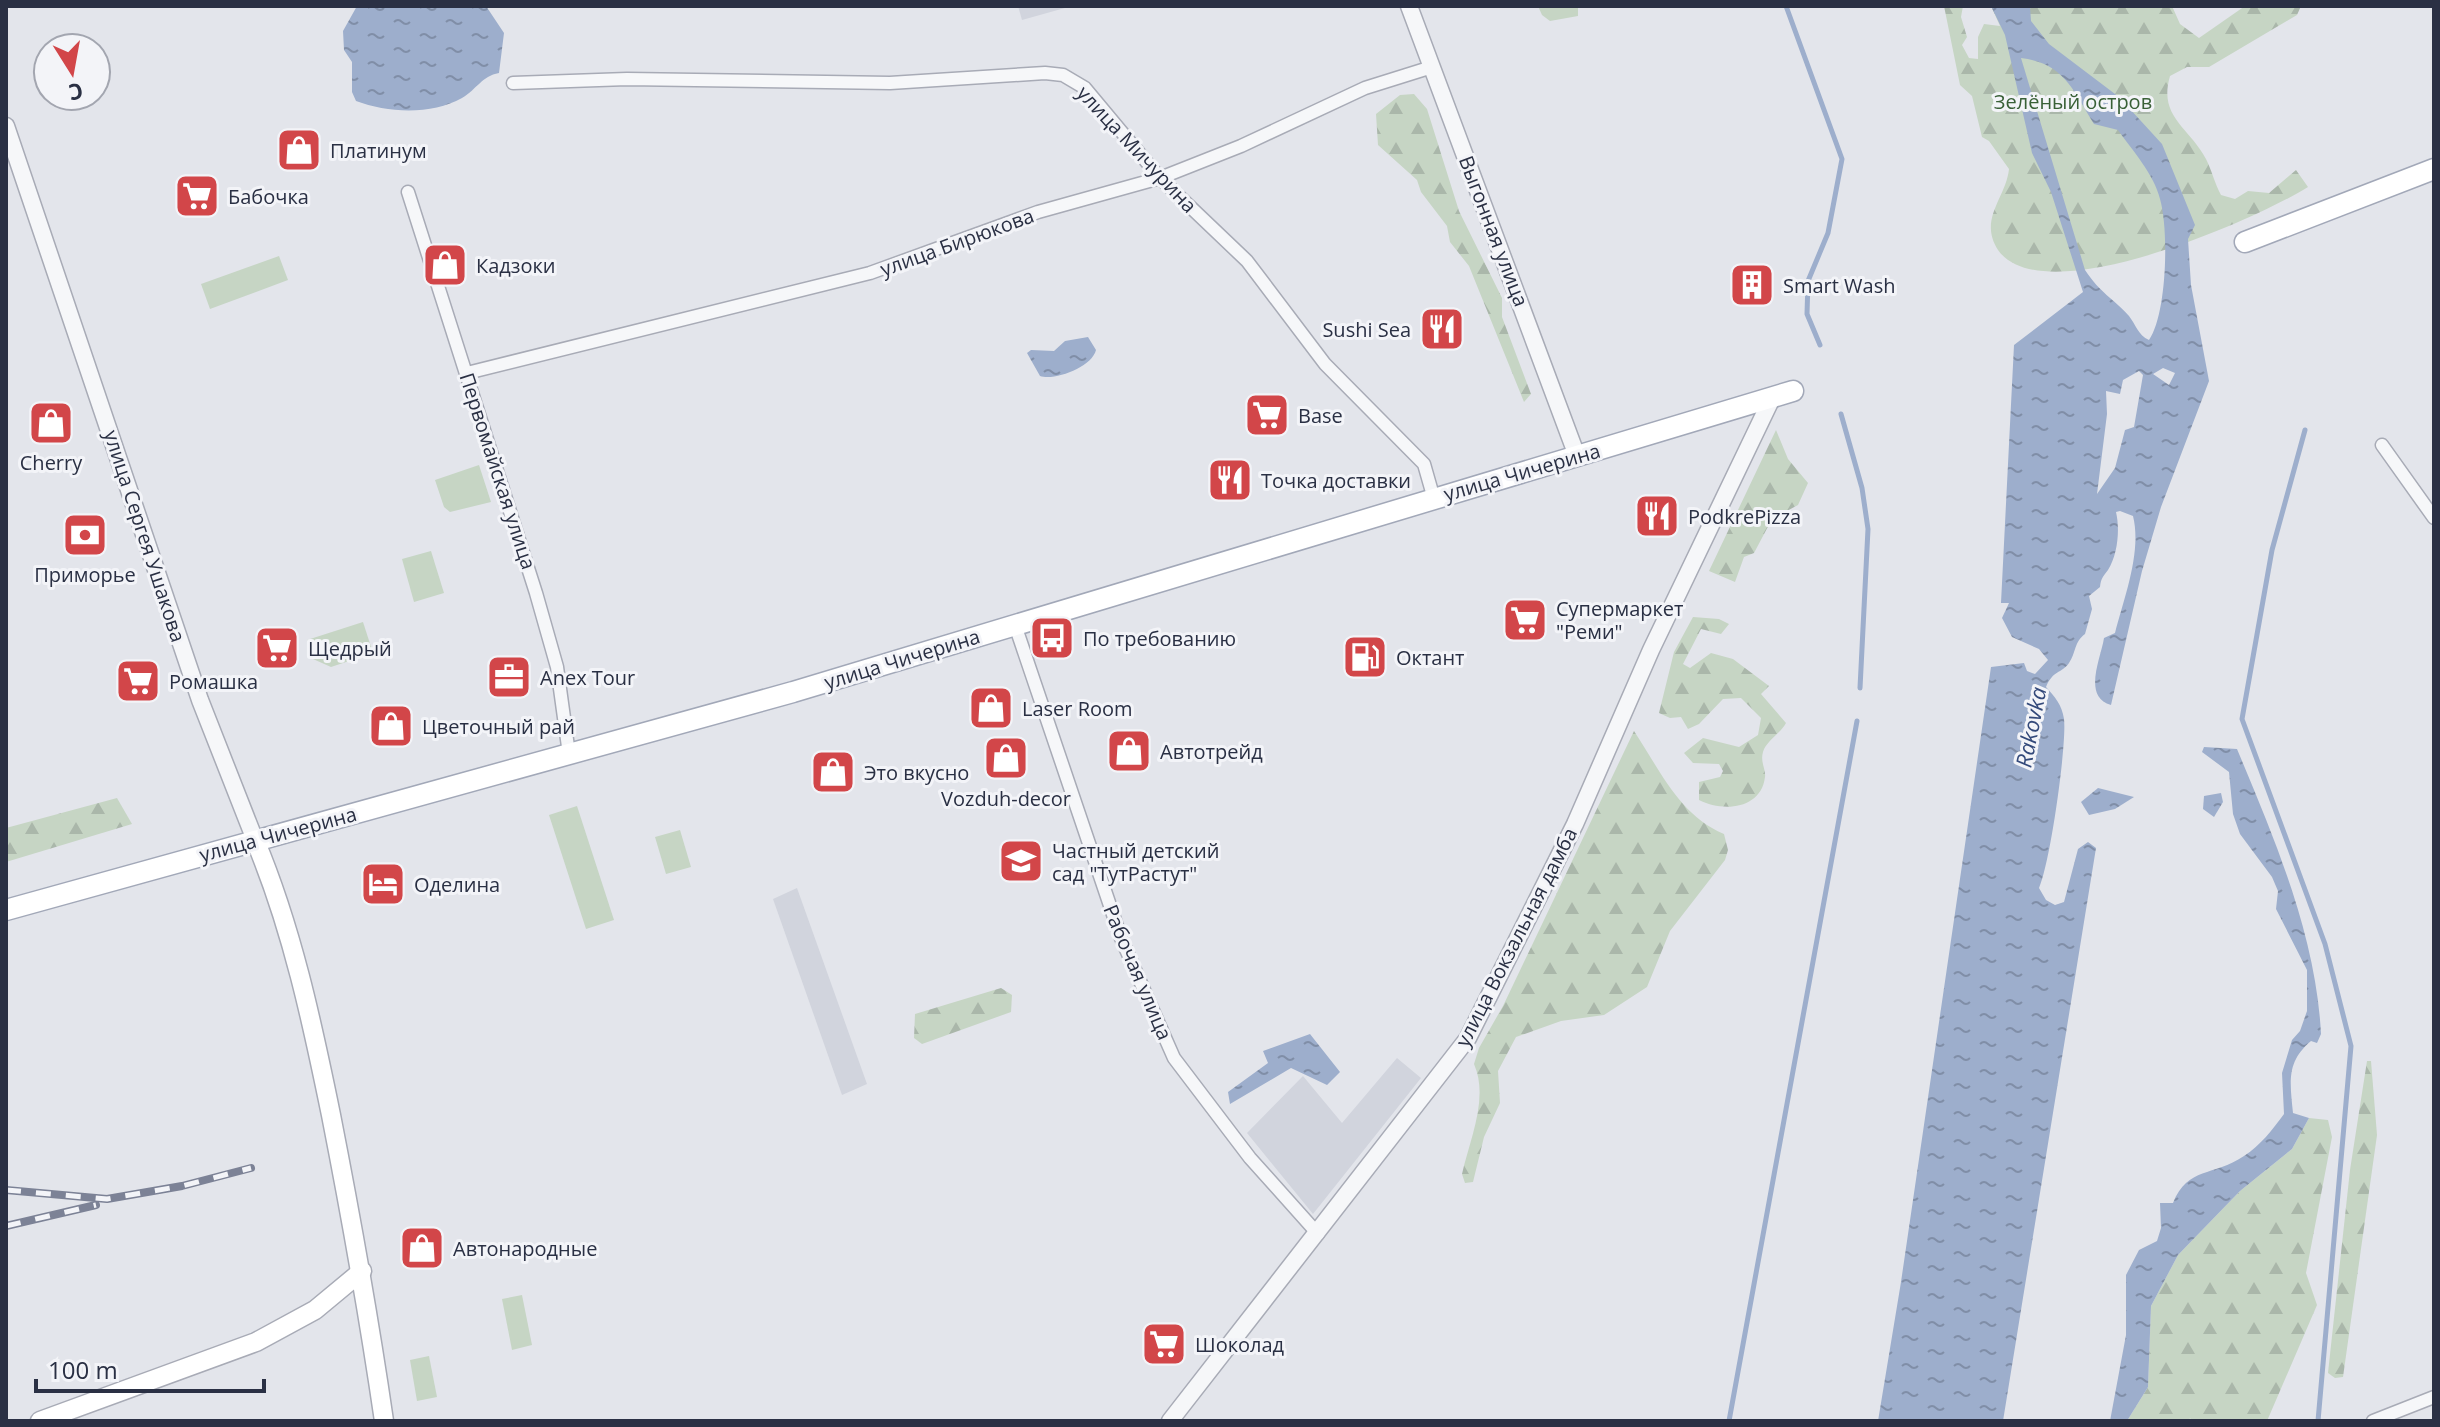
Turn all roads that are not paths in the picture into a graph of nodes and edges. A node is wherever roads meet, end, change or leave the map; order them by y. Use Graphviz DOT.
graph roads {
  1 [pos="1409,6"];
  2 [pos="1432,67"];
  3 [pos="513,83"];
  4 [pos="6,126"];
  5 [pos="2434,169"];
  6 [pos="1160,178"];
  7 [pos="408,192"];
  8 [pos="2245,242"];
  9 [pos="467,373"];
  10 [pos="1793,391"];
  11 [pos="1772,398"];
  12 [pos="2382,445"];
  13 [pos="1577,456"];
  14 [pos="1434,499"];
  15 [pos="2434,518"];
  16 [pos="1015,625"];
  17 [pos="569,754"];
  18 [pos="255,840"];
  19 [pos="6,910"];
  20 [pos="1318,1234"];
  21 [pos="362,1271"];
  22 [pos="2434,1397"];
  23 [pos="40,1421"];
  24 [pos="384,1421"];
  25 [pos="1170,1421"];
  26 [pos="2373,1421"];
  1 -- 2 [label="street, Выгонная улица"];
  2 -- 6 [label="street, улица Бирюкова"];
  2 -- 13 [label="street, Выгонная улица"];
  3 -- 6 [label="street, улица Мичурина"];
  4 -- 18 [label="street, улица Сергея Ушакова"];
  5 -- 8 [label="main road"];
  6 -- 9 [label="street, улица Бирюкова"];
  6 -- 14 [label="street, улица Мичурина"];
  7 -- 9 [label="street, Первомайская улица"];
  9 -- 17 [label="street, Первомайская улица"];
  10 -- 11 [label="main road, улица Чичерина"];
  11 -- 13 [label="main road, улица Чичерина"];
  11 -- 20 [label="street, улица Вокзальная дамба"];
  12 -- 15 [label="street"];
  13 -- 14 [label="main road, улица Чичерина"];
  14 -- 16 [label="main road, улица Чичерина"];
  16 -- 17 [label="main road, улица Чичерина"];
  16 -- 20 [label="street, Рабочая улица"];
  17 -- 18 [label="main road, улица Чичерина"];
  18 -- 19 [label="main road, улица Чичерина"];
  18 -- 21 [label="main road, улица Сергея Ушакова"];
  20 -- 25 [label="street, улица Вокзальная дамба"];
  21 -- 23 [label="main road"];
  21 -- 24 [label="main road, улица Сергея Ушакова"];
  22 -- 26 [label="street"];
}
